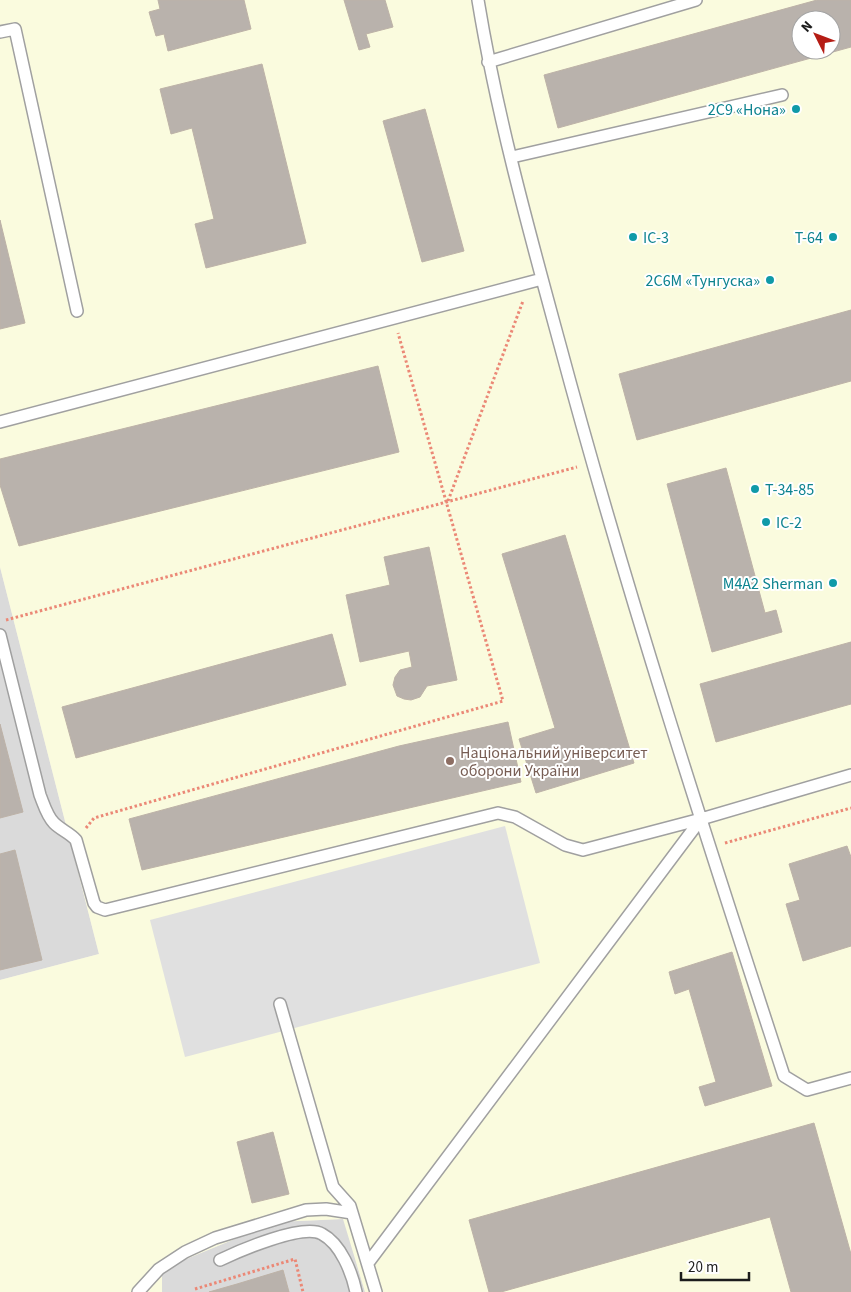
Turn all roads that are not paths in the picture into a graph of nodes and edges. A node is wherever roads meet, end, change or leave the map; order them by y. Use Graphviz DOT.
graph roads {
  1 [pos="478,0"];
  2 [pos="696,0"];
  3 [pos="0,32"];
  4 [pos="488,62"];
  5 [pos="782,95"];
  6 [pos="512,157"];
  7 [pos="542,278"];
  8 [pos="77,311"];
  9 [pos="0,422"];
  10 [pos="0,635"];
  11 [pos="851,775"];
  12 [pos="700,819"];
  13 [pos="280,1004"];
  14 [pos="851,1078"];
  15 [pos="352,1213"];
  16 [pos="220,1260"];
  17 [pos="368,1263"];
  18 [pos="138,1292"];
  19 [pos="356,1292"];
  20 [pos="376,1292"];
  1 -- 4 [label="lane"];
  2 -- 4 [label="lane"];
  3 -- 8 [label="lane"];
  4 -- 6 [label="lane"];
  5 -- 6 [label="lane"];
  6 -- 7 [label="lane"];
  7 -- 9 [label="lane"];
  7 -- 12 [label="lane"];
  10 -- 12 [label="lane"];
  11 -- 12 [label="lane"];
  12 -- 14 [label="lane"];
  12 -- 17 [label="lane"];
  13 -- 15 [label="lane"];
  15 -- 17 [label="lane"];
  15 -- 18 [label="lane"];
  16 -- 19 [label="lane"];
  17 -- 20 [label="lane"];
}
